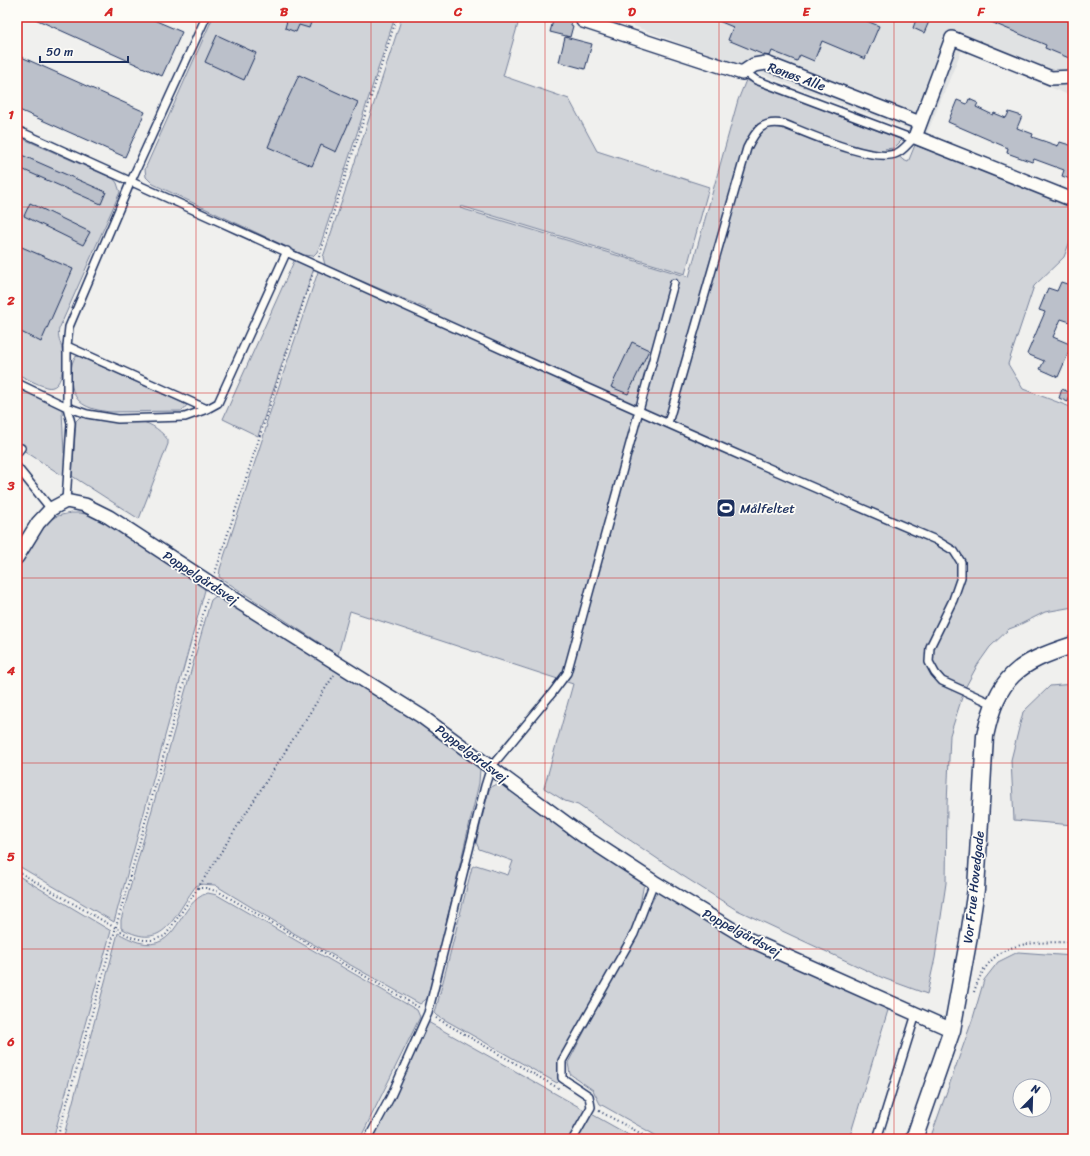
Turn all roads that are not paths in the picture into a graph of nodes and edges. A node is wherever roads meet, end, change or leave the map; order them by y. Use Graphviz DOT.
graph roads {
  1 [pos="206,17"];
  2 [pos="583,21"];
  3 [pos="745,72"];
  4 [pos="1073,77"];
  5 [pos="920,123"];
  6 [pos="17,130"];
  7 [pos="914,138"];
  8 [pos="131,181"];
  9 [pos="1073,200"];
  10 [pos="287,251"];
  11 [pos="674,283"];
  12 [pos="67,346"];
  13 [pos="17,383"];
  14 [pos="67,406"];
  15 [pos="207,409"];
  16 [pos="639,410"];
  17 [pos="668,424"];
  18 [pos="17,467"];
  19 [pos="66,501"];
  20 [pos="51,509"];
  21 [pos="17,557"];
  22 [pos="1073,645"];
  23 [pos="1047,653"];
  24 [pos="1073,654"];
  25 [pos="993,704"];
  26 [pos="491,767"];
  27 [pos="654,882"];
  28 [pos="916,1014"];
  29 [pos="952,1030"];
  30 [pos="368,1139"];
  31 [pos="573,1139"];
  32 [pos="877,1139"];
  33 [pos="914,1139"];
  1 -- 8 [label="lane"];
  2 -- 3 [label="street"];
  3 -- 5 [label="street, Rønøs Alle"];
  3 -- 7 [label="lane"];
  4 -- 5 [label="street"];
  5 -- 7 [label="street"];
  6 -- 8 [label="lane"];
  7 -- 9 [label="street"];
  7 -- 17 [label="lane"];
  8 -- 10 [label="lane"];
  8 -- 12 [label="lane"];
  10 -- 15 [label="lane"];
  10 -- 16 [label="lane"];
  11 -- 16 [label="lane"];
  12 -- 14 [label="lane"];
  12 -- 15 [label="lane"];
  13 -- 14 [label="lane"];
  14 -- 15 [label="lane"];
  14 -- 19 [label="lane"];
  16 -- 17 [label="lane"];
  16 -- 26 [label="lane"];
  17 -- 25 [label="lane"];
  18 -- 20 [label="lane"];
  19 -- 20 [label="street"];
  19 -- 26 [label="street, Poppelgårdsvej"];
  20 -- 21 [label="street"];
  22 -- 23 [label="street, Vor Frue Hovedgade"];
  23 -- 24 [label="street, Vor Frue Hovedgade"];
  23 -- 25 [label="street, Vor Frue Hovedgade"];
  25 -- 29 [label="street, Vor Frue Hovedgade"];
  26 -- 27 [label="street, Poppelgårdsvej"];
  26 -- 30 [label="lane"];
  27 -- 28 [label="street, Poppelgårdsvej"];
  27 -- 31 [label="lane"];
  28 -- 29 [label="street, Poppelgårdsvej"];
  28 -- 32 [label="lane"];
  29 -- 33 [label="street, Vor Frue Hovedgade"];
}
